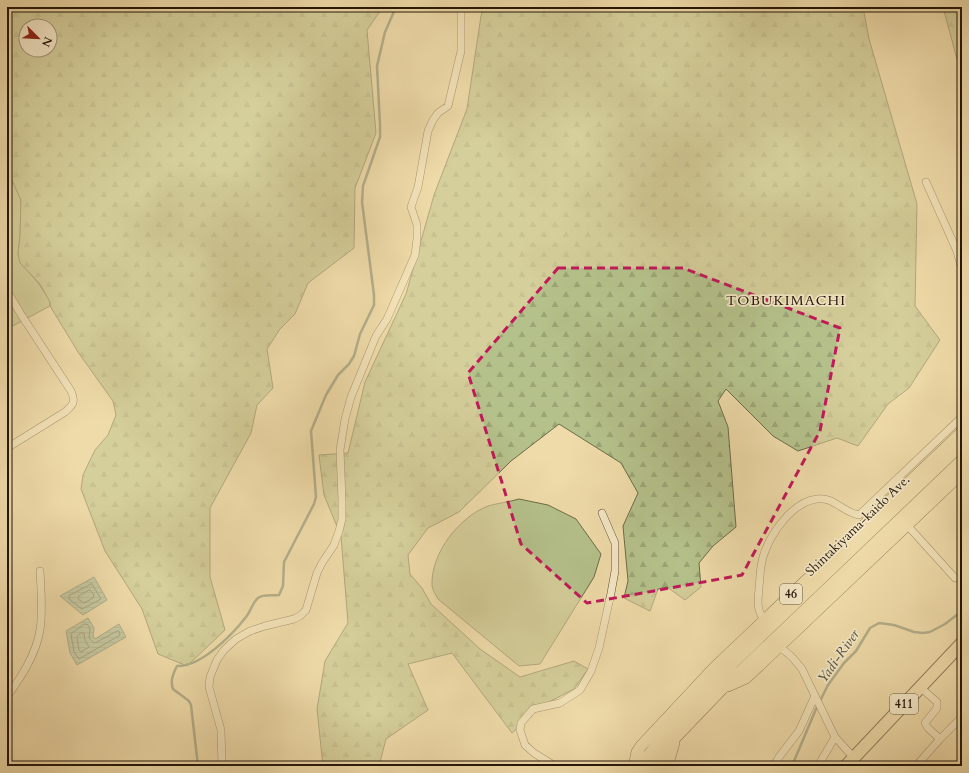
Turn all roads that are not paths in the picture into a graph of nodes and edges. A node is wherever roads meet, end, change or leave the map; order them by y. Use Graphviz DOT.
graph roads {
  1 [pos="456,7"];
  2 [pos="926,182"];
  3 [pos="962,270"];
  4 [pos="7,291"];
  5 [pos="962,417"];
  6 [pos="962,432"];
  7 [pos="962,444"];
  8 [pos="7,448"];
  9 [pos="962,460"];
  10 [pos="962,473"];
  11 [pos="602,512"];
  12 [pos="863,519"];
  13 [pos="907,525"];
  14 [pos="40,571"];
  15 [pos="955,578"];
  16 [pos="764,620"];
  17 [pos="962,642"];
  18 [pos="780,647"];
  19 [pos="920,687"];
  20 [pos="722,689"];
  21 [pos="7,697"];
  22 [pos="816,697"];
  23 [pos="962,717"];
  24 [pos="835,736"];
  25 [pos="675,738"];
  26 [pos="940,739"];
  27 [pos="850,762"];
  28 [pos="222,766"];
  29 [pos="556,766"];
  30 [pos="634,766"];
  31 [pos="639,766"];
  32 [pos="652,766"];
  33 [pos="665,766"];
  34 [pos="774,766"];
  35 [pos="818,766"];
  36 [pos="916,766"];
  1 -- 28 [label="street"];
  2 -- 3 [label="street"];
  4 -- 8 [label="street"];
  5 -- 12 [label="street"];
  6 -- 12 [label="main road, 46"];
  7 -- 31 [label="main road, Shintakiyama-kaido Ave. / 46"];
  9 -- 20 [label="main road, Shintakiyama-kaido Ave. / 46"];
  10 -- 13 [label="main road, 46"];
  11 -- 29 [label="street"];
  12 -- 16 [label="main road, 46"];
  12 -- 16 [label="street"];
  13 -- 15 [label="street"];
  13 -- 18 [label="main road, 46"];
  14 -- 21 [label="street"];
  16 -- 30 [label="main road, 46"];
  17 -- 19 [label="highway, 411"];
  18 -- 20 [label="main road, 46"];
  18 -- 22 [label="street"];
  19 -- 26 [label="street"];
  19 -- 27 [label="highway, 411"];
  20 -- 25 [label="main road, Shintakiyama-kaido Ave. / 46"];
  22 -- 24 [label="street"];
  22 -- 34 [label="street"];
  23 -- 26 [label="street"];
  24 -- 27 [label="street"];
  24 -- 35 [label="street"];
  25 -- 32 [label="main road, Shintakiyama-kaido Ave. / 46"];
  25 -- 33 [label="main road, 46"];
  26 -- 36 [label="street"];
}
